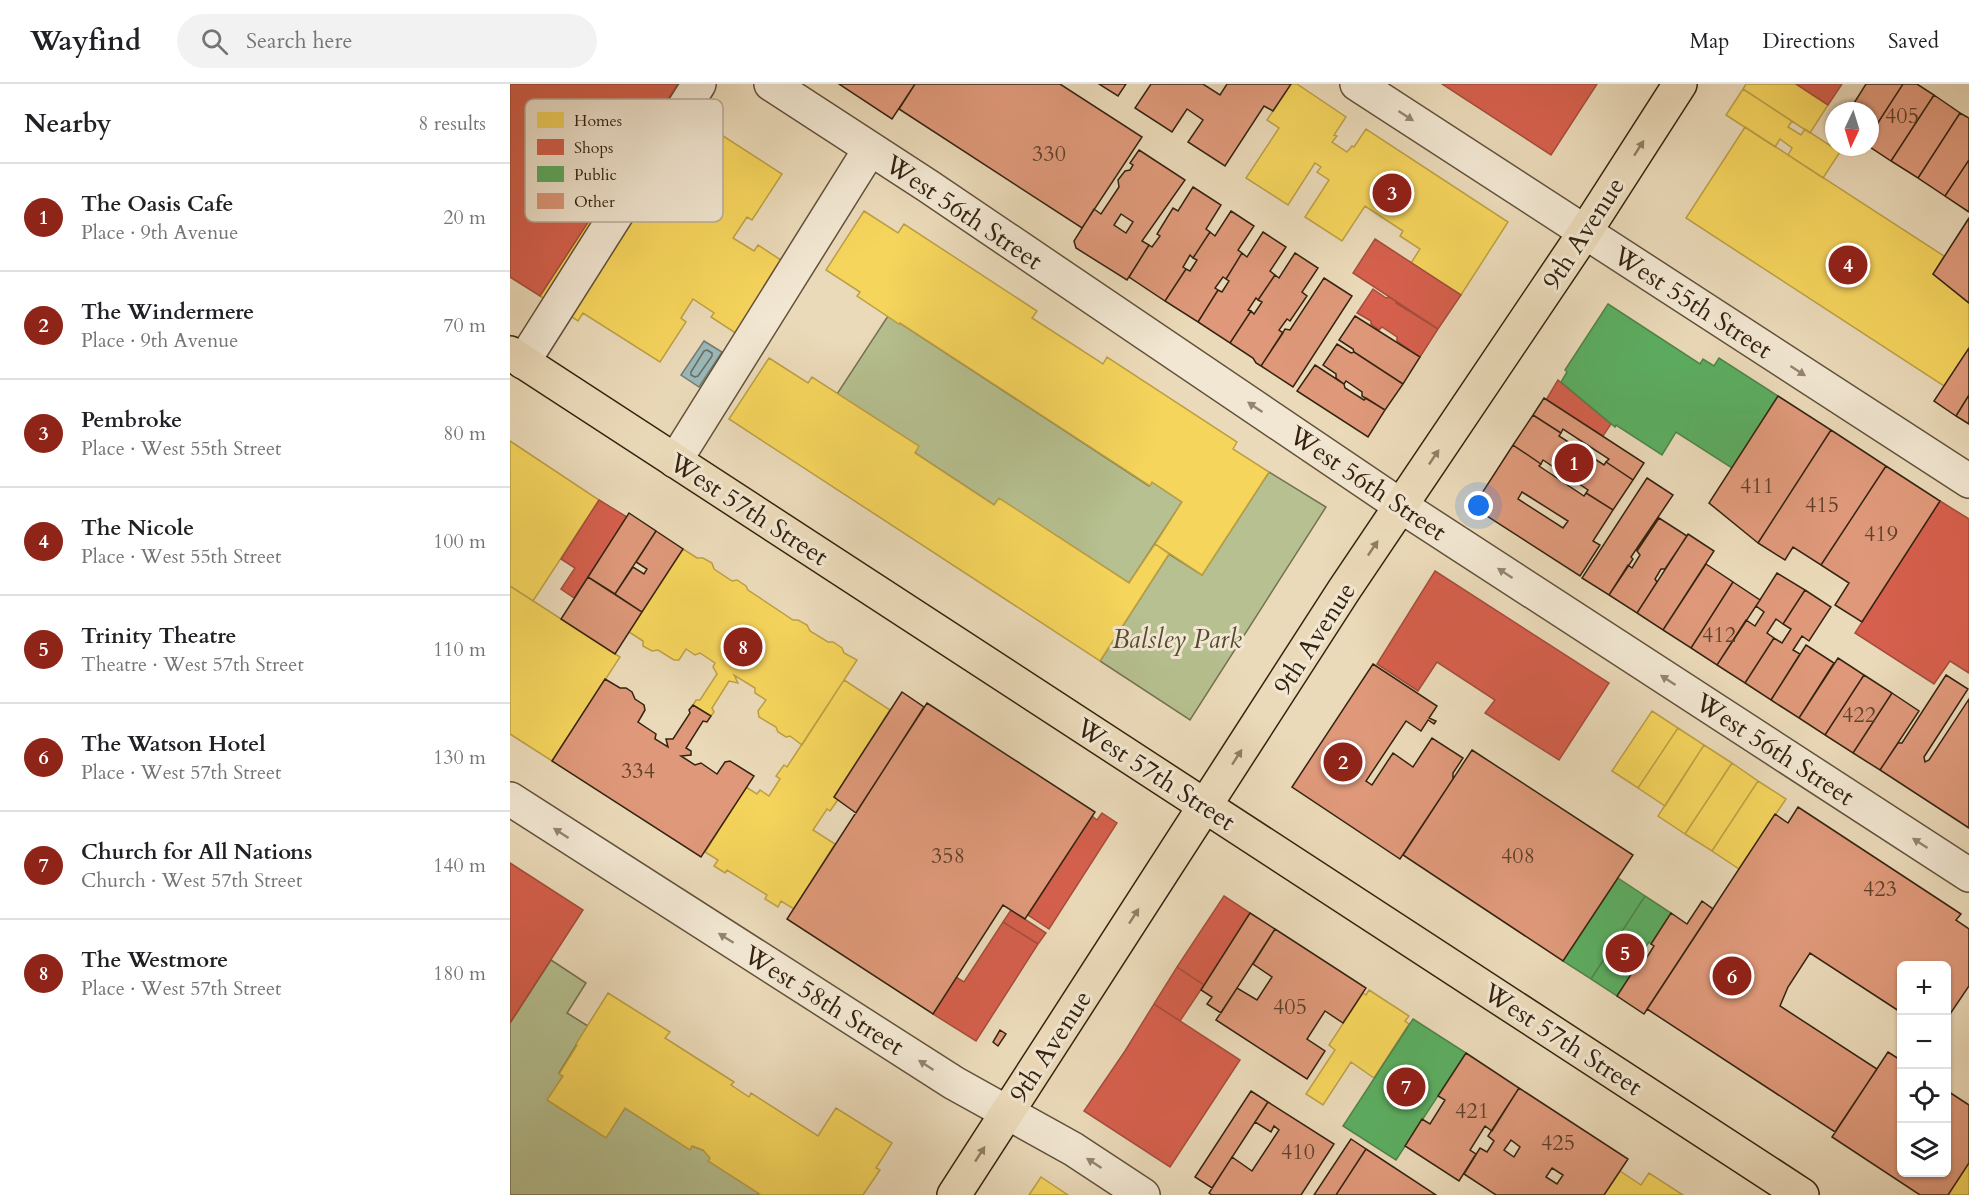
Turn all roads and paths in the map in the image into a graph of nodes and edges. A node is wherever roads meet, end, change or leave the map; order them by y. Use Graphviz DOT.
graph roads {
  1 [pos="699,84"];
  2 [pos="771,84"];
  3 [pos="1357,84"];
  4 [pos="1680,84"];
  5 [pos="689,99"];
  6 [pos="870,149"];
  7 [pos="607,222"];
  8 [pos="1585,232"];
  9 [pos="517,358"];
  10 [pos="675,461"];
  11 [pos="1969,481"];
  12 [pos="1401,506"];
  13 [pos="510,799"];
  14 [pos="1206,806"];
  15 [pos="1969,875"];
  16 [pos="1006,1113"];
  17 [pos="954,1195"];
  18 [pos="1143,1195"];
  19 [pos="1802,1195"];
  1 -- 5 [label="street"];
  2 -- 6 [label="street, West 56th Street"];
  3 -- 8 [label="street, West 55th Street, one-way"];
  8 -- 4 [label="main road, 9th Avenue, one-way"];
  6 -- 10 [label="street"];
  12 -- 6 [label="street, West 56th Street, one-way"];
  7 -- 9 [label="street"];
  8 -- 11 [label="street, West 55th Street, one-way"];
  12 -- 8 [label="main road, 9th Avenue, one-way"];
  9 -- 10 [label="main road, West 57th Street"];
  10 -- 14 [label="main road, West 57th Street"];
  14 -- 12 [label="main road, 9th Avenue, one-way"];
  15 -- 12 [label="street, West 56th Street, one-way"];
  16 -- 13 [label="street, West 58th Street, one-way"];
  16 -- 14 [label="main road, 9th Avenue, one-way"];
  14 -- 19 [label="main road, West 57th Street"];
  17 -- 16 [label="main road, 9th Avenue, one-way"];
  18 -- 16 [label="street, West 58th Street, one-way"];
}
